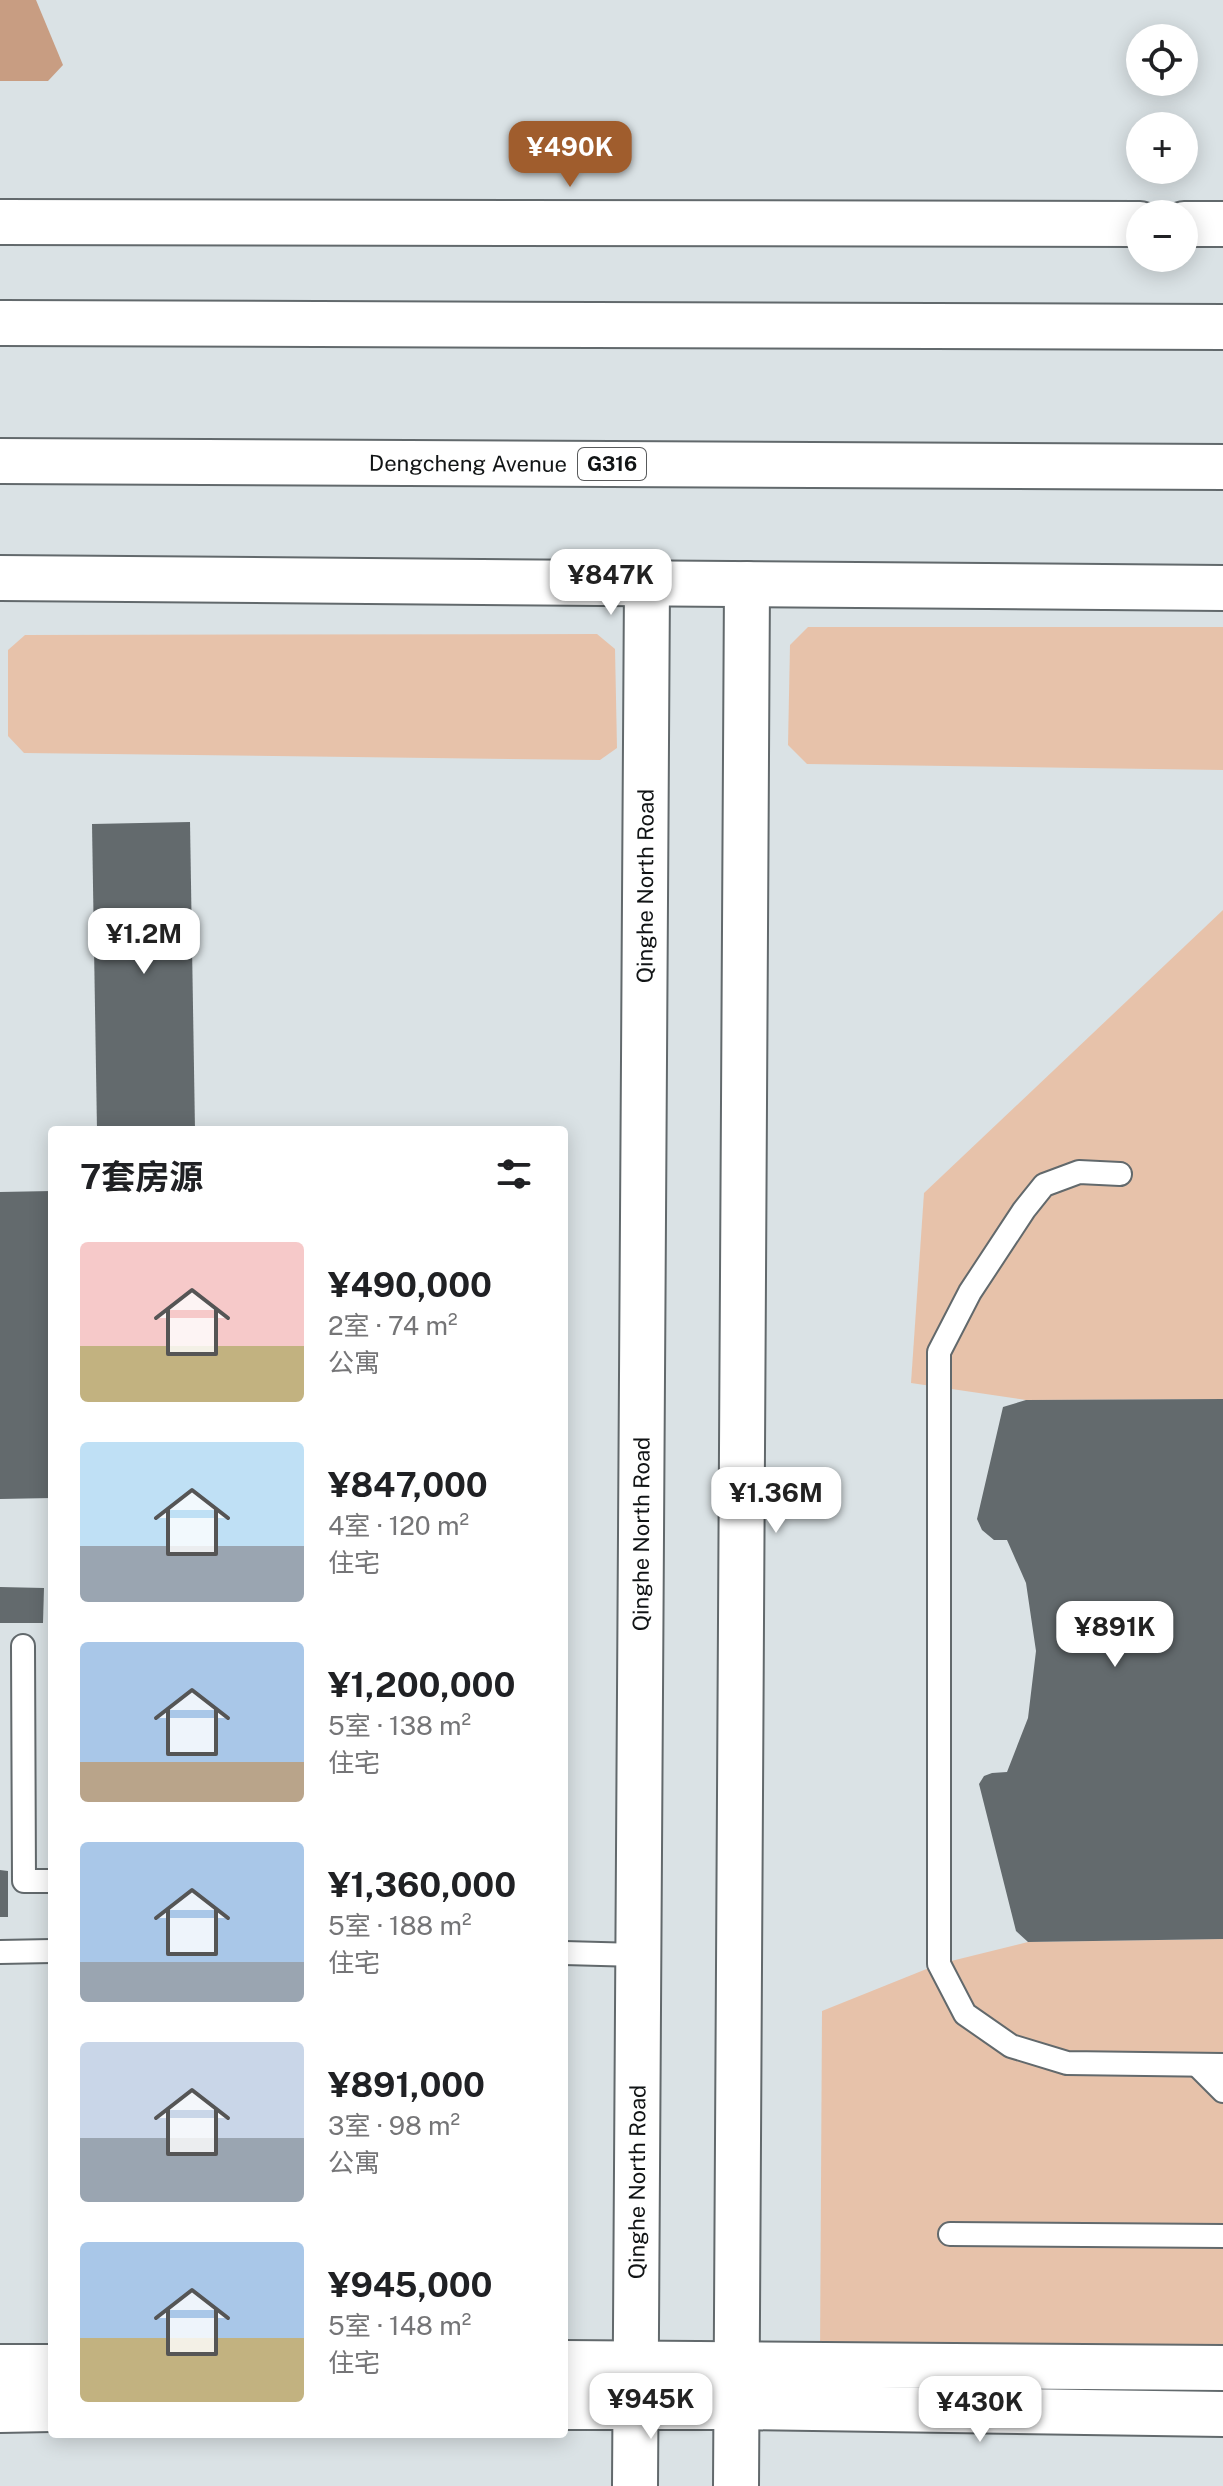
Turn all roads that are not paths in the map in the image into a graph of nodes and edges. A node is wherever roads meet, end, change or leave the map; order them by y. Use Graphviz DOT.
graph roads {
  1 [pos="0,222"];
  2 [pos="1126,224"];
  3 [pos="1198,224"];
  4 [pos="1223,224"];
  5 [pos="0,323"];
  6 [pos="1223,327"];
  7 [pos="0,461"];
  8 [pos="1223,467"];
  9 [pos="0,578"];
  10 [pos="647,584"];
  11 [pos="747,584"];
  12 [pos="1223,588"];
  13 [pos="1120,1174"];
  14 [pos="23,1646"];
  15 [pos="48,1881"];
  16 [pos="48,1951"];
  17 [pos="0,1952"];
  18 [pos="568,1953"];
  19 [pos="638,1955"];
  20 [pos="1197,2065"];
  21 [pos="1223,2065"];
  22 [pos="1223,2091"];
  23 [pos="950,2234"];
  24 [pos="1223,2236"];
  25 [pos="635,2362"];
  26 [pos="568,2363"];
  27 [pos="738,2364"];
  28 [pos="0,2367"];
  29 [pos="48,2367"];
  30 [pos="1223,2368"];
  31 [pos="568,2407"];
  32 [pos="635,2407"];
  33 [pos="737,2407"];
  34 [pos="48,2409"];
  35 [pos="0,2410"];
  36 [pos="1223,2414"];
  37 [pos="635,2486"];
  38 [pos="736,2486"];
  1 -- 2 [label="main road"];
  3 -- 4 [label="main road"];
  5 -- 6 [label="main road"];
  7 -- 8 [label="main road, Dengcheng Avenue / G316"];
  9 -- 10 [label="main road"];
  10 -- 11 [label="main road"];
  10 -- 19 [label="main road, Qinghe North Road"];
  11 -- 12 [label="main road"];
  11 -- 27 [label="main road"];
  13 -- 20 [label="lane"];
  14 -- 15 [label="lane"];
  16 -- 17 [label="lane"];
  18 -- 19 [label="lane"];
  19 -- 25 [label="main road, Qinghe North Road"];
  20 -- 21 [label="lane"];
  20 -- 22 [label="lane"];
  23 -- 24 [label="lane"];
  25 -- 26 [label="main road"];
  25 -- 27 [label="main road"];
  25 -- 32 [label="main road, Qinghe North Road"];
  27 -- 30 [label="main road"];
  27 -- 33 [label="main road"];
  28 -- 29 [label="main road"];
  31 -- 32 [label="main road"];
  32 -- 33 [label="main road"];
  32 -- 37 [label="main road, Qinghe North Road"];
  33 -- 36 [label="main road"];
  33 -- 38 [label="main road"];
  34 -- 35 [label="main road"];
}
